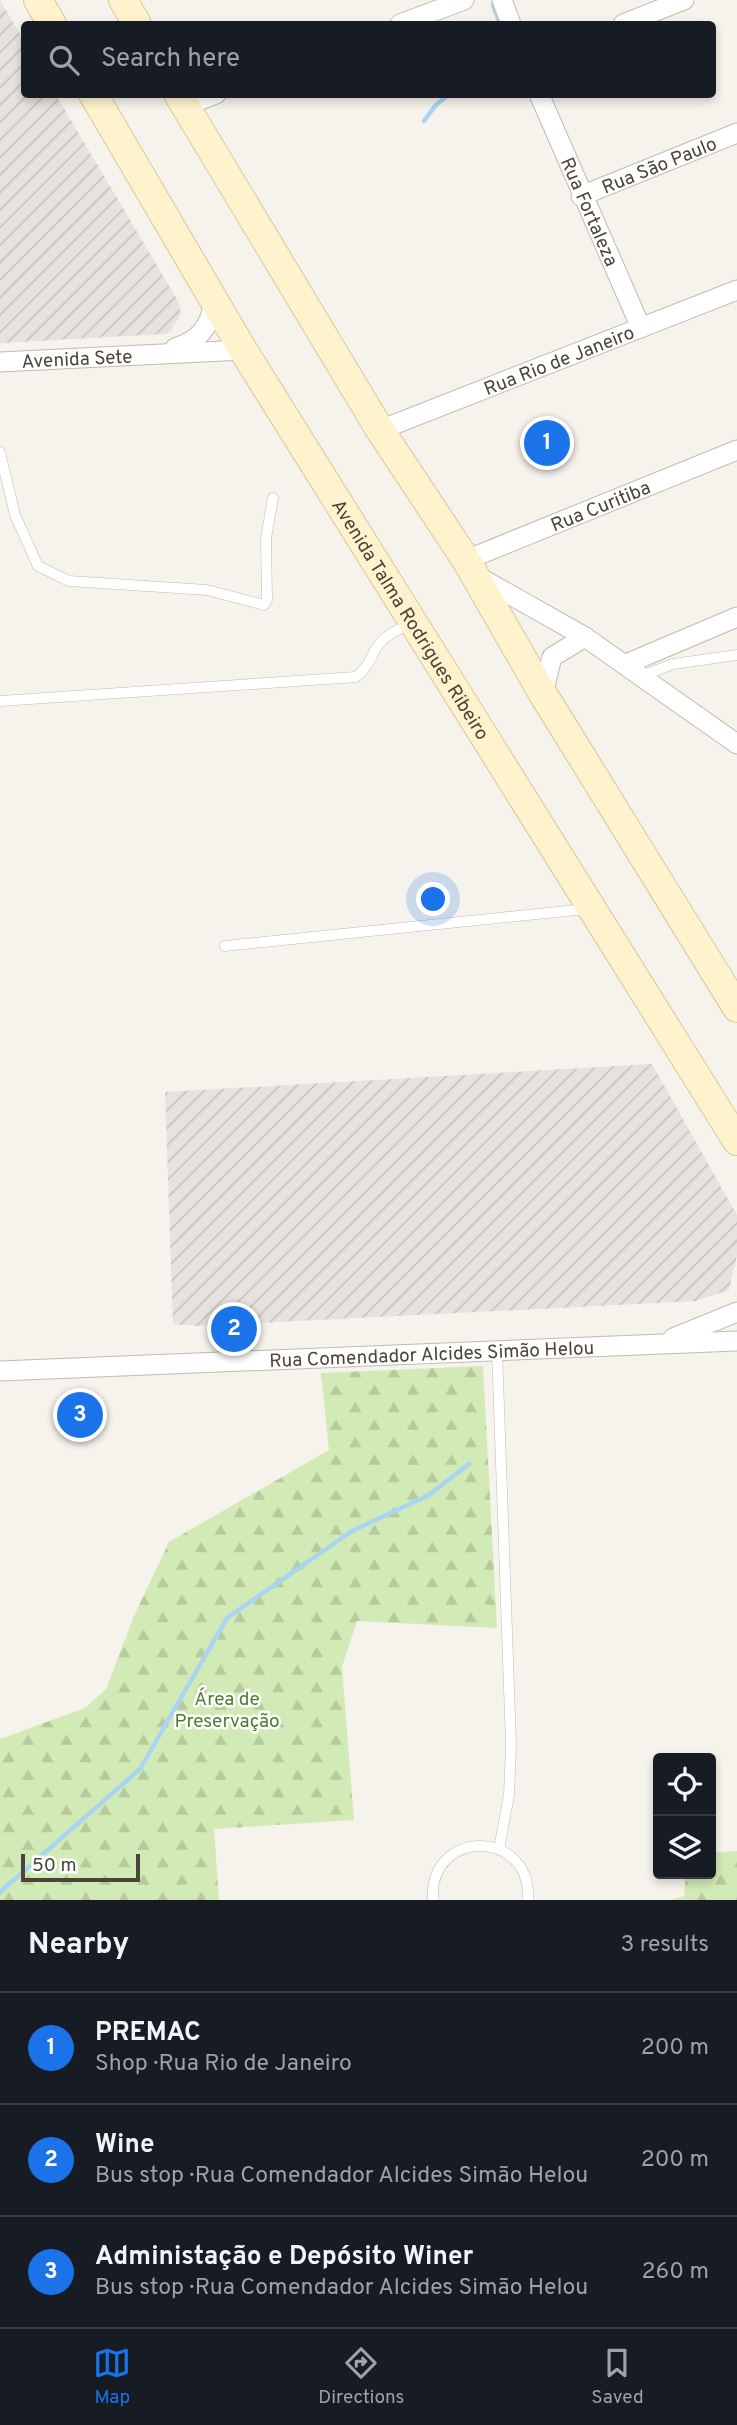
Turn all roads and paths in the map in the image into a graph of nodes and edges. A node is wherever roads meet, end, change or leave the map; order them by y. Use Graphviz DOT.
graph roads {
  1 [pos="37,0"];
  2 [pos="123,0"];
  3 [pos="464,0"];
  4 [pos="502,0"];
  5 [pos="684,0"];
  6 [pos="50,21"];
  7 [pos="135,21"];
  8 [pos="408,21"];
  9 [pos="510,21"];
  10 [pos="631,21"];
  11 [pos="95,98"];
  12 [pos="541,98"];
  13 [pos="182,100"];
  14 [pos="737,132"];
  15 [pos="581,196"];
  16 [pos="737,289"];
  17 [pos="214,301"];
  18 [pos="642,328"];
  19 [pos="243,350"];
  20 [pos="154,355"];
  21 [pos="0,362"];
  22 [pos="380,430"];
  23 [pos="737,450"];
  24 [pos="0,452"];
  25 [pos="273,498"];
  26 [pos="470,567"];
  27 [pos="737,617"];
  28 [pos="414,621"];
  29 [pos="585,637"];
  30 [pos="737,655"];
  31 [pos="634,670"];
  32 [pos="543,694"];
  33 [pos="0,701"];
  34 [pos="737,744"];
  35 [pos="593,908"];
  36 [pos="225,946"];
  37 [pos="737,1008"];
  38 [pos="737,1141"];
  39 [pos="737,1312"];
  40 [pos="737,1341"];
  41 [pos="653,1345"];
  42 [pos="497,1349"];
  43 [pos="0,1371"];
  44 [pos="499,1849"];
  45 [pos="433,1900"];
  46 [pos="527,1900"];
  1 -- 6 [label="main road"];
  2 -- 7 [label="main road"];
  3 -- 8 [label="street"];
  4 -- 9 [label="street"];
  5 -- 10 [label="street"];
  11 -- 17 [label="main road, Avenida Talma Rodrigues Ribeiro"];
  12 -- 15 [label="street, Rua Fortaleza"];
  13 -- 22 [label="main road"];
  14 -- 15 [label="street, Rua São Paulo"];
  15 -- 18 [label="street, Rua Fortaleza"];
  16 -- 18 [label="street, Rua Rio de Janeiro"];
  17 -- 19 [label="main road, Avenida Talma Rodrigues Ribeiro"];
  17 -- 20 [label="street, Avenida Sete"];
  18 -- 22 [label="street, Rua Rio de Janeiro"];
  19 -- 20 [label="street, Avenida Sete"];
  19 -- 28 [label="main road, Avenida Talma Rodrigues Ribeiro"];
  20 -- 21 [label="street, Avenida Sete"];
  22 -- 26 [label="main road"];
  23 -- 26 [label="street, Rua Curitiba"];
  24 -- 25 [label="lane"];
  26 -- 29 [label="street"];
  26 -- 32 [label="main road"];
  27 -- 31 [label="street"];
  28 -- 33 [label="lane"];
  28 -- 35 [label="main road, Avenida Talma Rodrigues Ribeiro"];
  29 -- 31 [label="street"];
  29 -- 32 [label="street"];
  30 -- 31 [label="lane"];
  31 -- 34 [label="street"];
  32 -- 37 [label="main road"];
  35 -- 36 [label="lane"];
  35 -- 38 [label="main road, Avenida Talma Rodrigues Ribeiro"];
  39 -- 41 [label="street, Rua Comendador Alcides Simão Helou"];
  40 -- 41 [label="street, Rua Comendador Alcides Simão Helou"];
  41 -- 42 [label="street, Rua Comendador Alcides Simão Helou"];
  42 -- 43 [label="street, Rua Comendador Alcides Simão Helou"];
  42 -- 44 [label="lane"];
  44 -- 45 [label="lane"];
  44 -- 46 [label="lane"];
}
